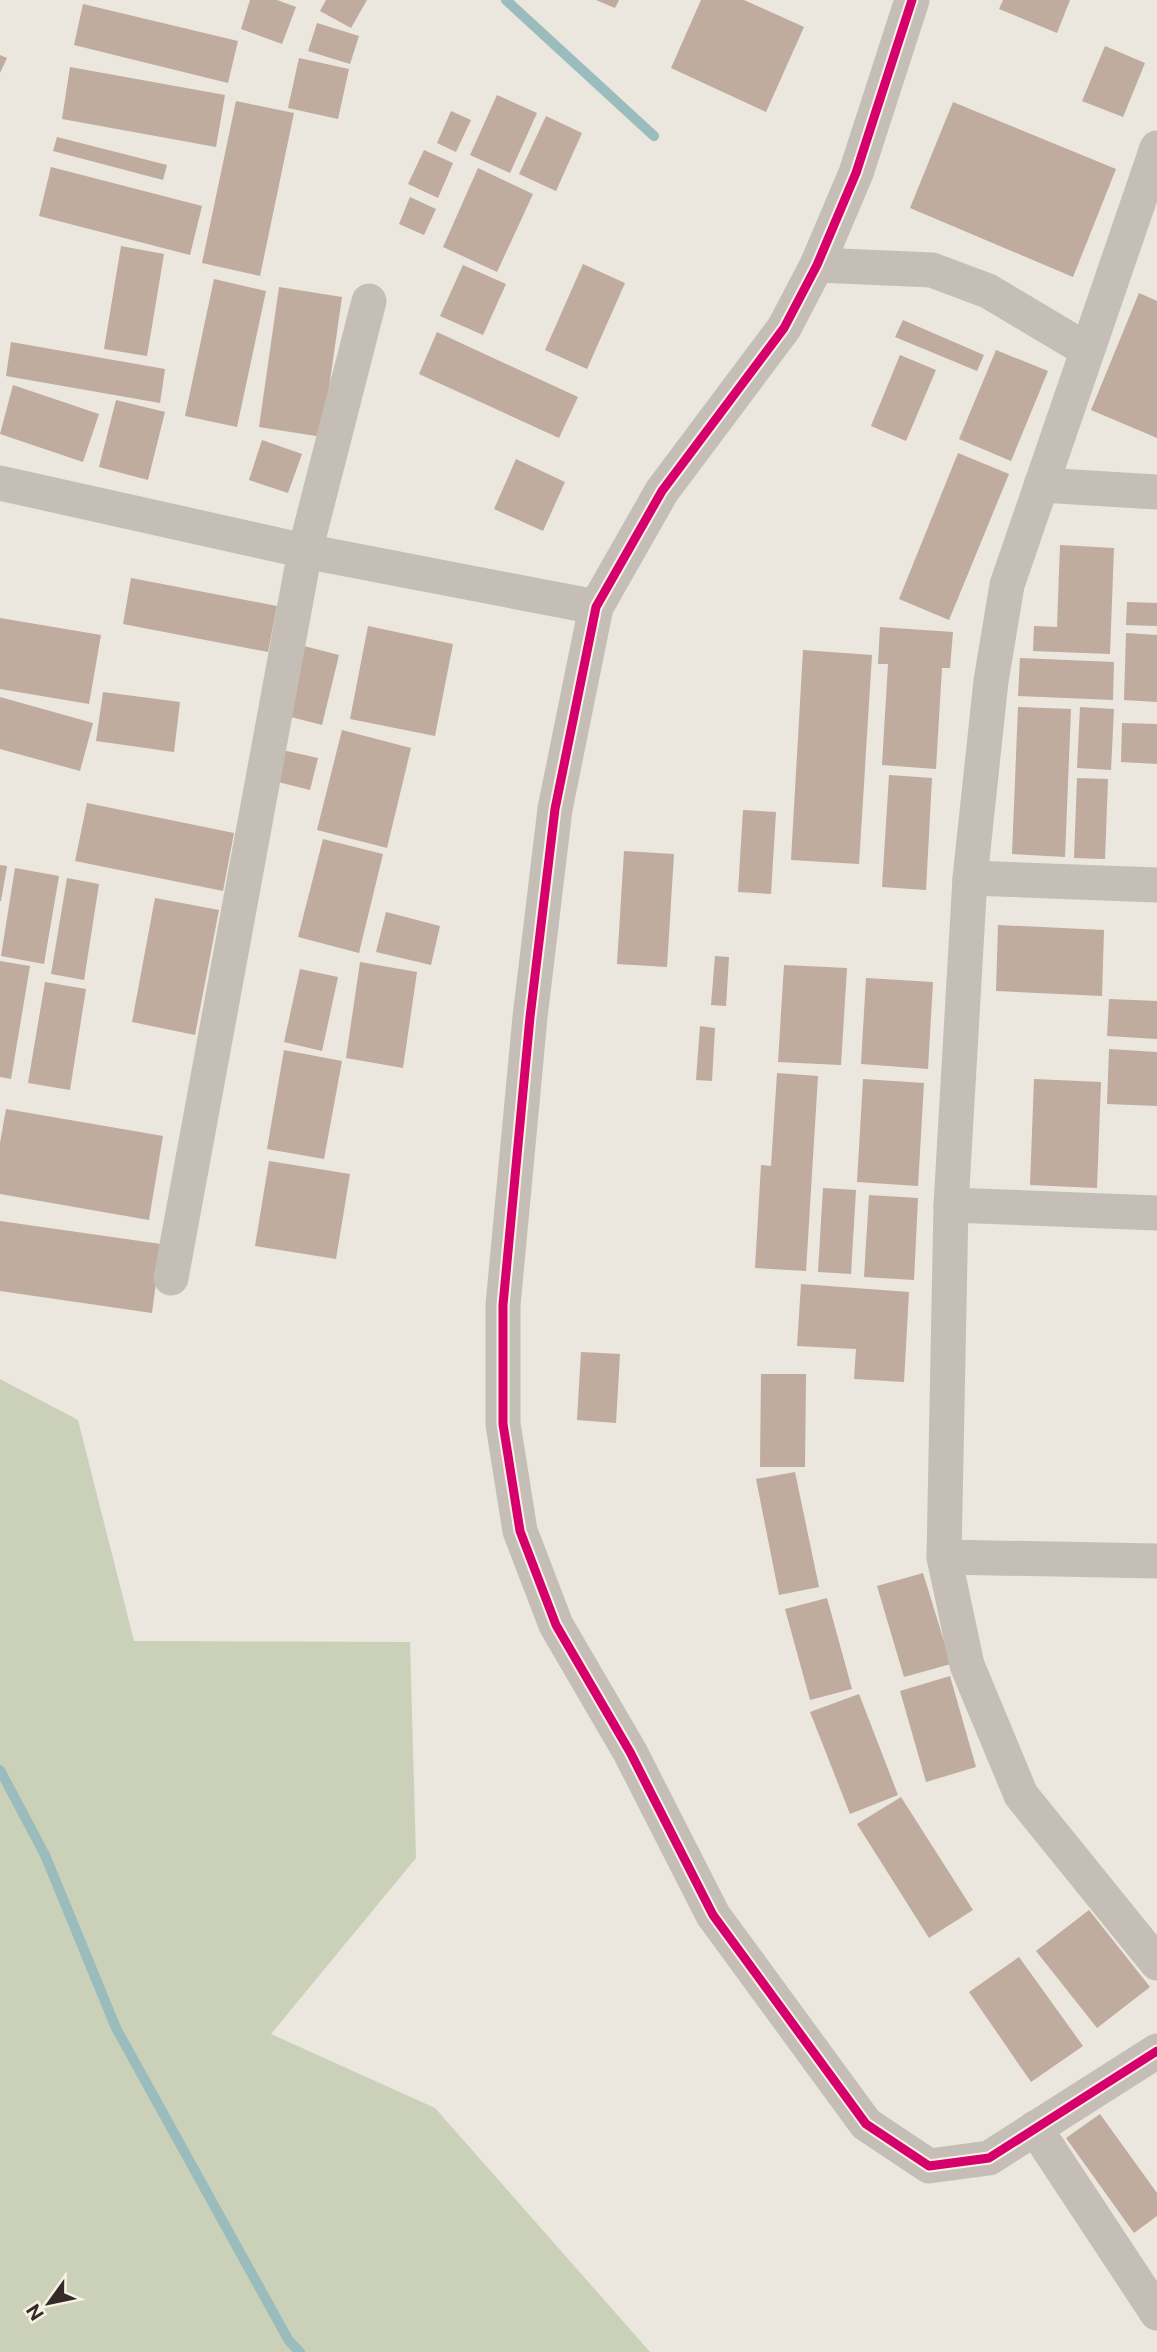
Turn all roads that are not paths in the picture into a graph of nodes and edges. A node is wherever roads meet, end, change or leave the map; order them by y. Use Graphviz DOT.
graph roads {
  1 [pos="912,0"];
  2 [pos="1157,148"];
  3 [pos="817,265"];
  4 [pos="369,302"];
  5 [pos="1087,350"];
  6 [pos="0,483"];
  7 [pos="1041,485"];
  8 [pos="1157,492"];
  9 [pos="305,551"];
  10 [pos="596,607"];
  11 [pos="970,878"];
  12 [pos="1157,885"];
  13 [pos="951,1205"];
  14 [pos="1157,1213"];
  15 [pos="171,1278"];
  16 [pos="944,1557"];
  17 [pos="1157,1561"];
  18 [pos="1157,1963"];
  19 [pos="1157,2051"];
  20 [pos="1035,2128"];
  21 [pos="1157,2313"];
  1 -- 3 [label="street"];
  2 -- 5 [label="street"];
  3 -- 5 [label="street"];
  3 -- 10 [label="street"];
  4 -- 9 [label="street"];
  5 -- 7 [label="street"];
  6 -- 9 [label="street"];
  7 -- 8 [label="street"];
  7 -- 11 [label="street"];
  9 -- 10 [label="street"];
  9 -- 15 [label="street"];
  10 -- 20 [label="street"];
  11 -- 12 [label="street"];
  11 -- 13 [label="street"];
  13 -- 14 [label="street"];
  13 -- 16 [label="street"];
  16 -- 17 [label="street"];
  16 -- 18 [label="street"];
  19 -- 20 [label="street"];
  20 -- 21 [label="street"];
}
